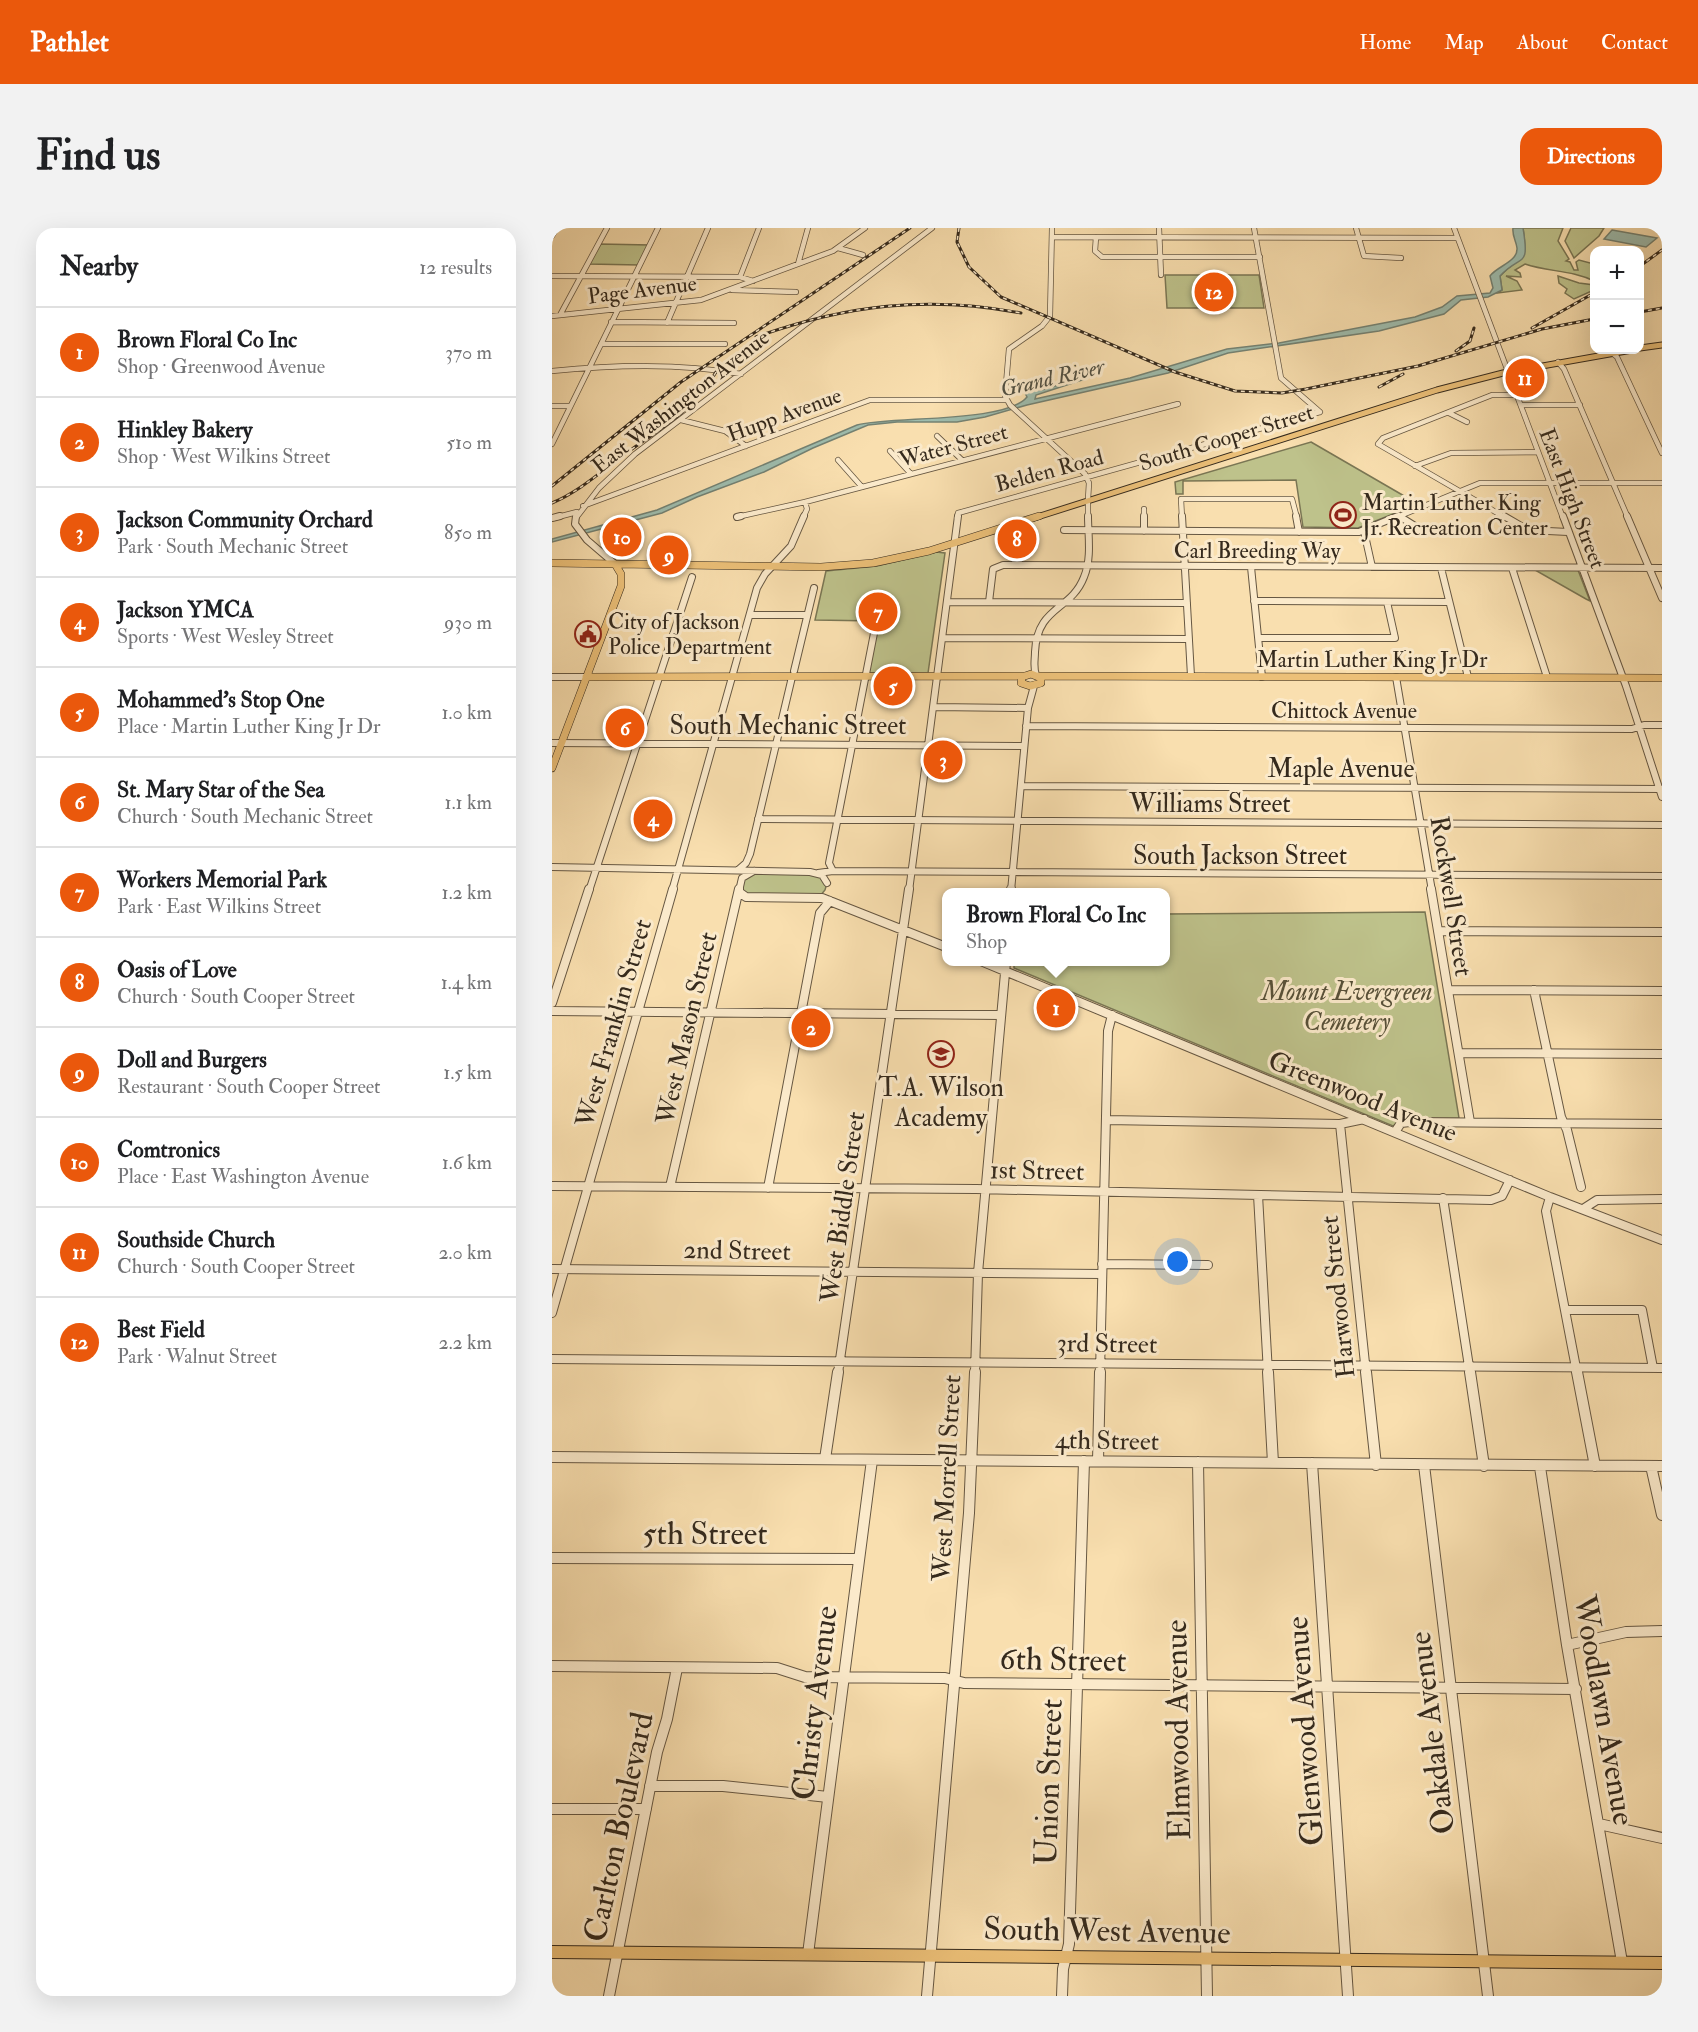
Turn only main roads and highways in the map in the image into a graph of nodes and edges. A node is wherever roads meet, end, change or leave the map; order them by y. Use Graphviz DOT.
graph roads {
  1 [pos="1662,345"];
  2 [pos="1644,347"];
  3 [pos="1606,354"];
  4 [pos="552,563"];
  5 [pos="615,564"];
  6 [pos="586,677"];
  7 [pos="1662,678"];
  8 [pos="1024,680"];
  9 [pos="1037,680"];
  10 [pos="552,768"];
  11 [pos="552,1952"];
  12 [pos="1662,1962"];
  1 -- 2 [label="main road"];
  3 -- 5 [label="main road, South Cooper Street"];
  4 -- 5 [label="main road, South Cooper Street"];
  5 -- 6 [label="main road"];
  6 -- 8 [label="main road"];
  6 -- 10 [label="main road"];
  7 -- 9 [label="main road, Martin Luther King Jr Dr"];
  8 -- 9 [label="main road"];
  8 -- 9 [label="main road"];
  11 -- 12 [label="main road, South West Avenue"];
}
